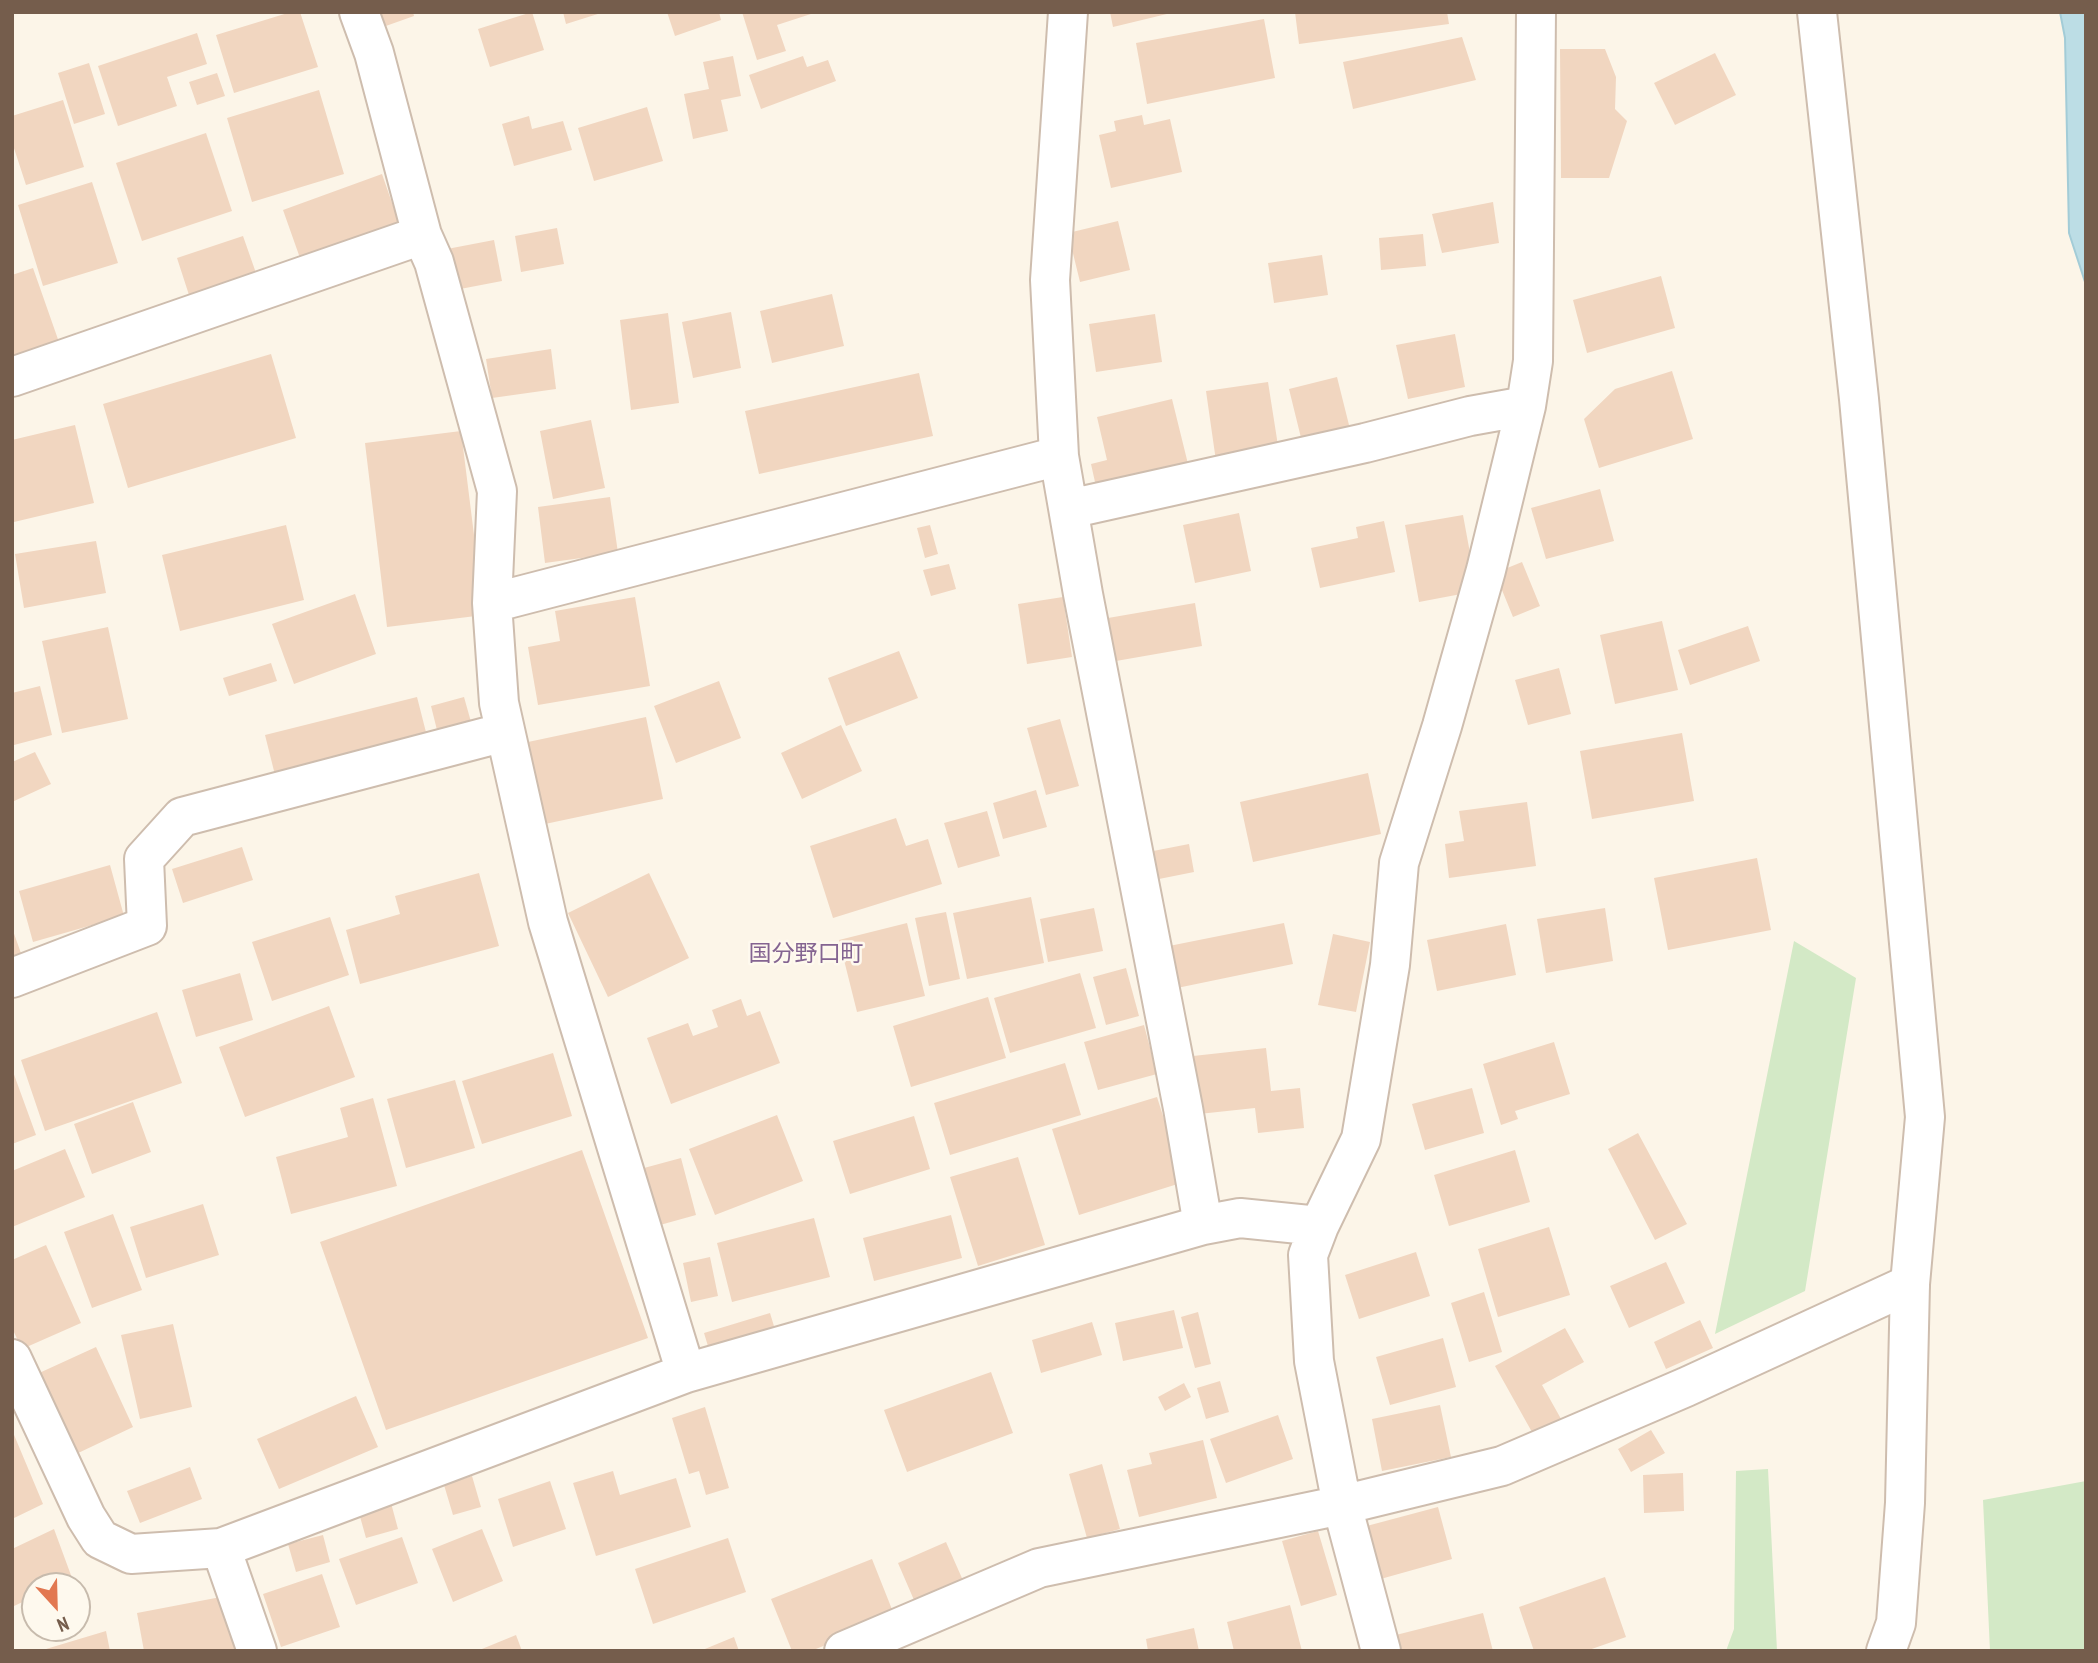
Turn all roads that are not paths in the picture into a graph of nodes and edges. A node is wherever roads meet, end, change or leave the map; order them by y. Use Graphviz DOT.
graph roads {
  1 [pos="359,12"];
  2 [pos="1068,12"];
  3 [pos="1536,12"];
  4 [pos="1817,12"];
  5 [pos="422,235"];
  6 [pos="12,377"];
  7 [pos="1526,406"];
  8 [pos="1059,456"];
  9 [pos="1069,509"];
  10 [pos="492,603"];
  11 [pos="505,732"];
  12 [pos="12,978"];
  13 [pos="1203,1225"];
  14 [pos="1319,1226"];
  15 [pos="1910,1284"];
  16 [pos="12,1359"];
  17 [pos="686,1373"];
  18 [pos="1342,1505"];
  19 [pos="221,1548"];
  20 [pos="257,1651"];
  21 [pos="844,1651"];
  22 [pos="1381,1651"];
  23 [pos="1886,1651"];
  1 -- 5 [label="street"];
  2 -- 8 [label="street"];
  3 -- 7 [label="street"];
  4 -- 15 [label="street"];
  5 -- 6 [label="street"];
  5 -- 10 [label="street"];
  7 -- 9 [label="street"];
  7 -- 14 [label="street"];
  8 -- 9 [label="street"];
  8 -- 10 [label="street"];
  9 -- 13 [label="street"];
  10 -- 11 [label="street"];
  11 -- 12 [label="street"];
  11 -- 17 [label="street"];
  13 -- 14 [label="street"];
  13 -- 17 [label="street"];
  14 -- 18 [label="street"];
  15 -- 18 [label="street"];
  15 -- 23 [label="street"];
  16 -- 19 [label="street"];
  17 -- 19 [label="street"];
  18 -- 21 [label="street"];
  18 -- 22 [label="street"];
  19 -- 20 [label="street"];
}
